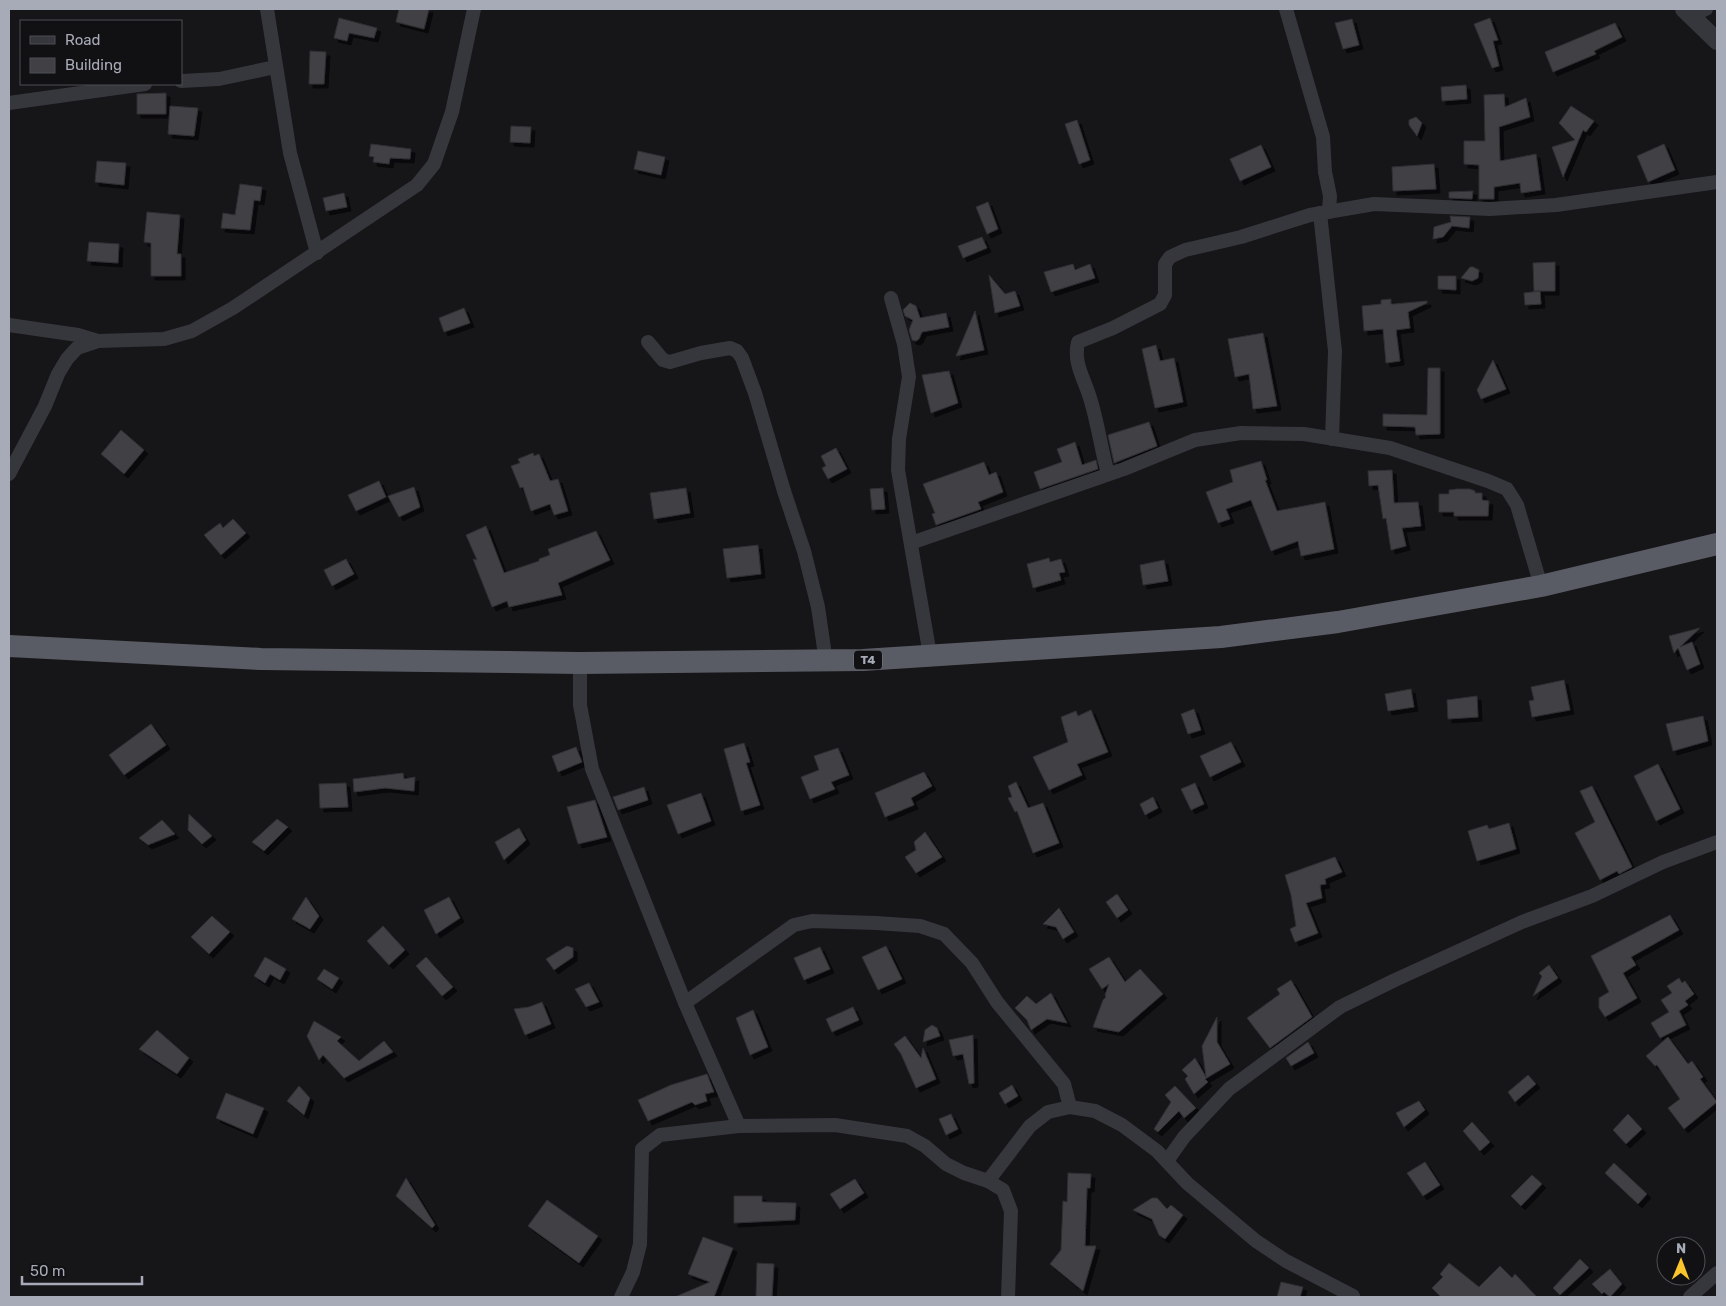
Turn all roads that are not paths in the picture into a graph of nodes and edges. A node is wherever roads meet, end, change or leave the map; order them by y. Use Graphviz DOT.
graph roads {
  1 [pos="267,9"];
  2 [pos="474,9"];
  3 [pos="1286,9"];
  4 [pos="1694,11"];
  5 [pos="1717,41"];
  6 [pos="275,68"];
  7 [pos="182,81"];
  8 [pos="138,85"];
  9 [pos="9,103"];
  10 [pos="1717,182"];
  11 [pos="1324,213"];
  12 [pos="317,253"];
  13 [pos="891,298"];
  14 [pos="9,324"];
  15 [pos="98,341"];
  16 [pos="648,342"];
  17 [pos="1332,439"];
  18 [pos="9,474"];
  19 [pos="1108,474"];
  20 [pos="911,543"];
  21 [pos="1717,544"];
  22 [pos="1540,586"];
  23 [pos="9,646"];
  24 [pos="930,655"];
  25 [pos="826,662"];
  26 [pos="580,663"];
  27 [pos="1717,842"];
  28 [pos="685,1003"];
  29 [pos="1070,1108"];
  30 [pos="739,1126"];
  31 [pos="1167,1161"];
  32 [pos="988,1181"];
  33 [pos="1717,1274"];
  34 [pos="1353,1296"];
  35 [pos="621,1297"];
  36 [pos="1008,1297"];
  37 [pos="1690,1297"];
  1 -- 6 [label="street"];
  2 -- 12 [label="street"];
  3 -- 11 [label="street"];
  4 -- 5 [label="street"];
  6 -- 7 [label="street"];
  6 -- 12 [label="street"];
  8 -- 9 [label="street"];
  10 -- 11 [label="street"];
  11 -- 17 [label="street"];
  11 -- 19 [label="street"];
  12 -- 15 [label="street"];
  13 -- 20 [label="street"];
  14 -- 15 [label="street"];
  15 -- 18 [label="street"];
  16 -- 25 [label="street"];
  17 -- 19 [label="street"];
  17 -- 22 [label="street"];
  19 -- 20 [label="street"];
  20 -- 24 [label="street"];
  21 -- 22 [label="highway, T4"];
  22 -- 24 [label="highway, T4"];
  23 -- 26 [label="highway, T4"];
  24 -- 25 [label="highway, T4"];
  25 -- 26 [label="highway, T4"];
  26 -- 28 [label="street"];
  27 -- 31 [label="street"];
  28 -- 29 [label="street"];
  28 -- 30 [label="street"];
  29 -- 31 [label="street"];
  29 -- 32 [label="street"];
  30 -- 32 [label="street"];
  30 -- 35 [label="street"];
  31 -- 34 [label="street"];
  32 -- 36 [label="street"];
  33 -- 37 [label="street"];
}
